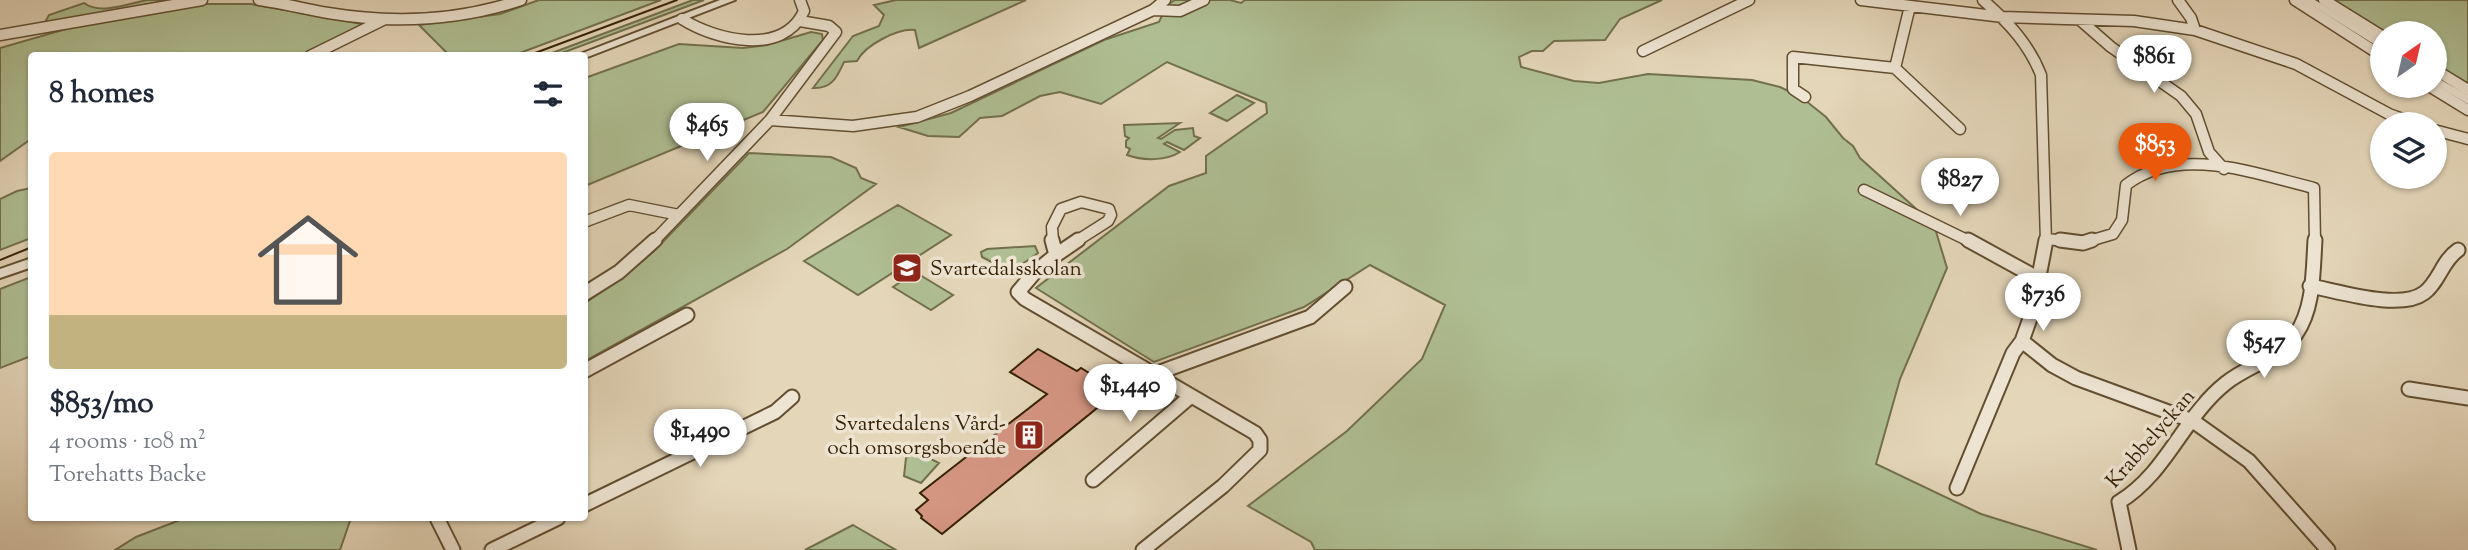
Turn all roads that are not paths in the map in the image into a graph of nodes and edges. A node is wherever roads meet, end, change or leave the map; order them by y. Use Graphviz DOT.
graph roads {
  1 [pos="202,0"];
  2 [pos="259,0"];
  3 [pos="521,0"];
  4 [pos="730,0"];
  5 [pos="800,0"];
  6 [pos="1165,0"];
  7 [pos="1205,0"];
  8 [pos="1749,0"];
  9 [pos="1861,0"];
  10 [pos="1983,0"];
  11 [pos="2178,0"];
  12 [pos="2295,0"];
  13 [pos="2308,0"];
  14 [pos="2323,0"];
  15 [pos="1910,6"];
  16 [pos="1153,10"];
  17 [pos="2003,17"];
  18 [pos="384,19"];
  19 [pos="682,19"];
  20 [pos="2080,20"];
  21 [pos="800,21"];
  22 [pos="2370,29"];
  23 [pos="2195,30"];
  24 [pos="0,35"];
  25 [pos="2370,39"];
  26 [pos="2370,48"];
  27 [pos="1643,51"];
  28 [pos="318,52"];
  29 [pos="588,53"];
  30 [pos="1895,68"];
  31 [pos="2447,77"];
  32 [pos="2447,87"];
  33 [pos="2468,90"];
  34 [pos="1805,97"];
  35 [pos="2447,97"];
  36 [pos="2468,100"];
  37 [pos="2468,110"];
  38 [pos="2385,112"];
  39 [pos="770,120"];
  40 [pos="1960,129"];
  41 [pos="2447,133"];
  42 [pos="2468,139"];
  43 [pos="2224,169"];
  44 [pos="1864,190"];
  45 [pos="679,215"];
  46 [pos="588,220"];
  47 [pos="2047,239"];
  48 [pos="2458,250"];
  49 [pos="1056,256"];
  50 [pos="28,264"];
  51 [pos="0,274"];
  52 [pos="2039,279"];
  53 [pos="2310,286"];
  54 [pos="1345,287"];
  55 [pos="588,292"];
  56 [pos="687,315"];
  57 [pos="2022,341"];
  58 [pos="588,369"];
  59 [pos="1152,375"];
  60 [pos="2409,389"];
  61 [pos="1191,396"];
  62 [pos="792,397"];
  63 [pos="2468,398"];
  64 [pos="2193,421"];
  65 [pos="1093,480"];
  66 [pos="1958,488"];
  67 [pos="588,503"];
  68 [pos="438,521"];
  69 [pos="552,521"];
  70 [pos="453,550"];
  71 [pos="492,550"];
  72 [pos="1143,550"];
  73 [pos="2129,550"];
  74 [pos="2328,550"];
  1 -- 24 [label="street"];
  2 -- 18 [label="street"];
  3 -- 18 [label="street"];
  4 -- 19 [label="street"];
  5 -- 21 [label="street"];
  6 -- 16 [label="street"];
  7 -- 16 [label="street"];
  8 -- 27 [label="street"];
  9 -- 15 [label="street"];
  10 -- 17 [label="street"];
  11 -- 23 [label="street"];
  12 -- 26 [label="street"];
  13 -- 25 [label="street"];
  14 -- 22 [label="street"];
  15 -- 17 [label="street"];
  15 -- 30 [label="street"];
  16 -- 39 [label="street"];
  17 -- 20 [label="street"];
  17 -- 47 [label="street"];
  18 -- 28 [label="street"];
  19 -- 21 [label="street"];
  19 -- 29 [label="street"];
  20 -- 23 [label="street"];
  20 -- 43 [label="street"];
  21 -- 39 [label="street"];
  23 -- 38 [label="street"];
  30 -- 34 [label="street"];
  30 -- 40 [label="street"];
  31 -- 33 [label="street"];
  32 -- 36 [label="street"];
  35 -- 37 [label="street"];
  39 -- 45 [label="street"];
  41 -- 42 [label="street"];
  43 -- 47 [label="street"];
  43 -- 53 [label="street, Krabbelyckan"];
  44 -- 52 [label="street"];
  45 -- 46 [label="street"];
  45 -- 55 [label="street"];
  47 -- 52 [label="street"];
  48 -- 53 [label="street"];
  49 -- 49 [label="street"];
  49 -- 59 [label="street"];
  50 -- 51 [label="street"];
  52 -- 57 [label="street"];
  53 -- 64 [label="street, Krabbelyckan"];
  54 -- 59 [label="street"];
  56 -- 58 [label="street"];
  57 -- 64 [label="street"];
  57 -- 66 [label="street"];
  59 -- 61 [label="street"];
  60 -- 63 [label="street"];
  61 -- 65 [label="street"];
  61 -- 72 [label="street"];
  62 -- 67 [label="street"];
  64 -- 73 [label="street, Krabbelyckan"];
  64 -- 74 [label="street"];
  68 -- 70 [label="street"];
  69 -- 71 [label="street"];
}
